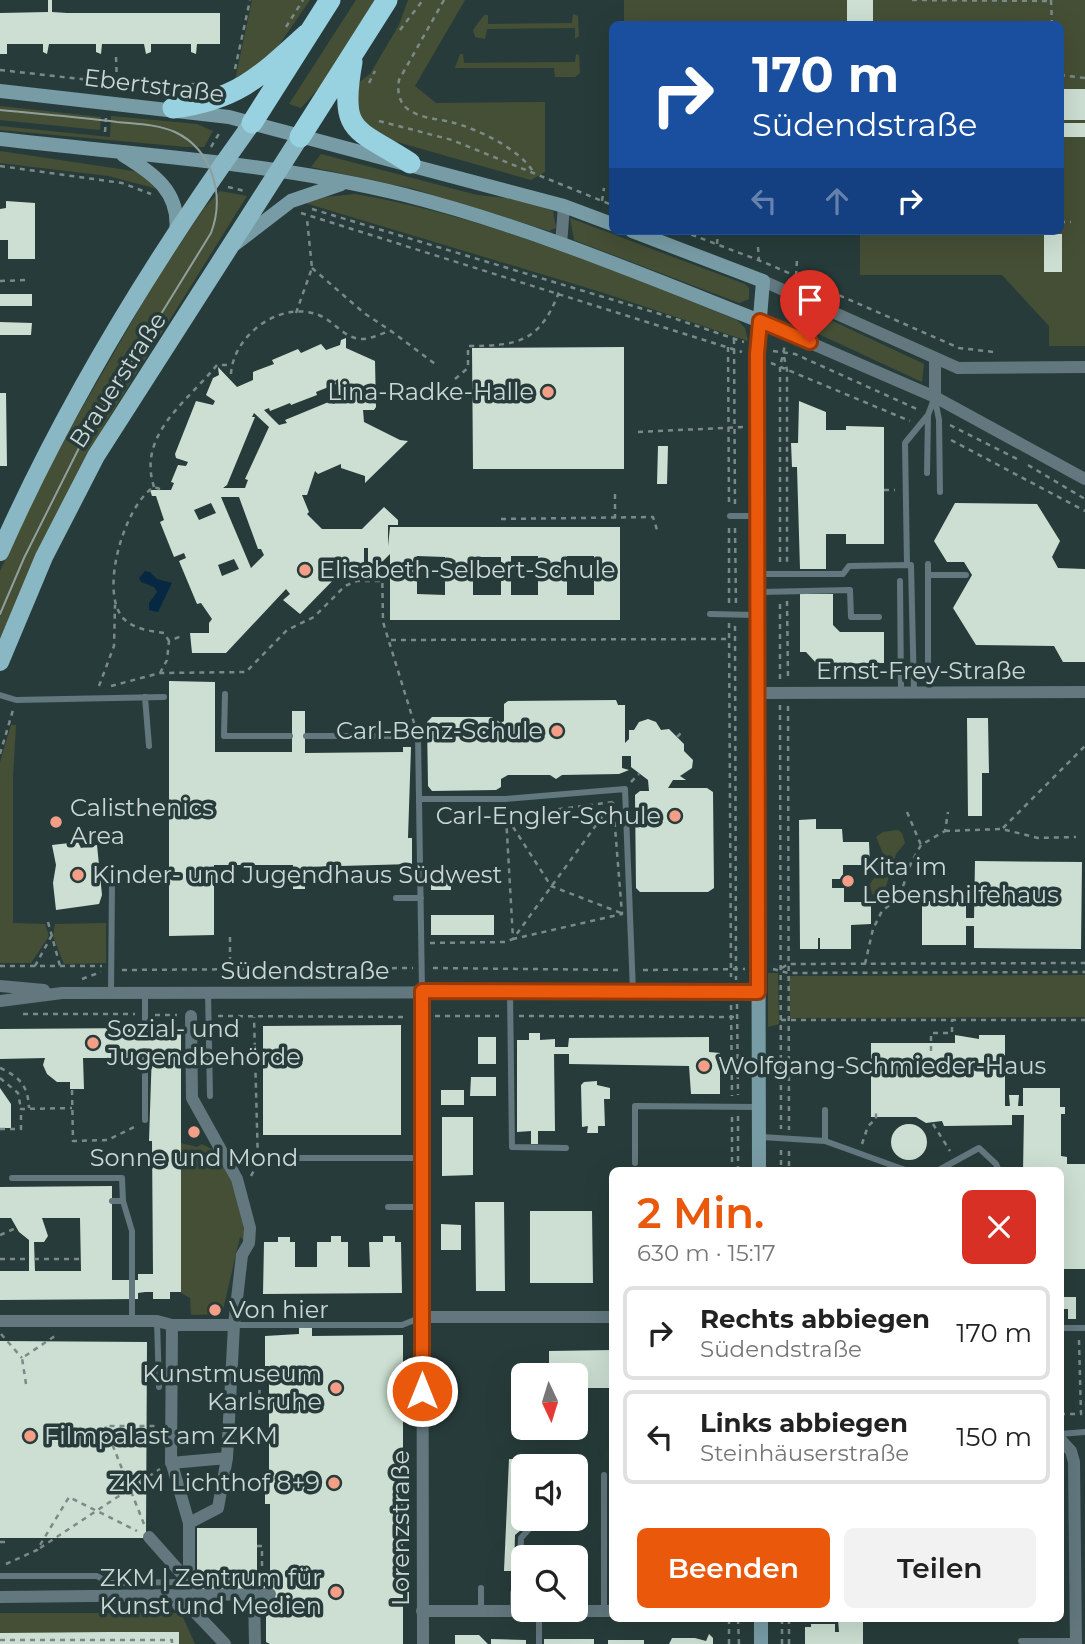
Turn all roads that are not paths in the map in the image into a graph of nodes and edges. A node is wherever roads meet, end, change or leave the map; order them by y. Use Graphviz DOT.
graph roads {
  1 [pos="330,0"];
  2 [pos="387,0"];
  3 [pos="307,34"];
  4 [pos="354,53"];
  5 [pos="0,91"];
  6 [pos="173,108"];
  7 [pos="252,123"];
  8 [pos="300,137"];
  9 [pos="0,139"];
  10 [pos="119,153"];
  11 [pos="223,163"];
  12 [pos="410,163"];
  13 [pos="281,170"];
  14 [pos="347,182"];
  15 [pos="564,206"];
  16 [pos="609,223"];
  17 [pos="176,235"];
  18 [pos="642,235"];
  19 [pos="234,244"];
  20 [pos="561,244"];
  21 [pos="763,281"];
  22 [pos="760,321"];
  23 [pos="935,360"];
  24 [pos="1085,367"];
  25 [pos="935,397"];
  26 [pos="928,415"];
  27 [pos="927,473"];
  28 [pos="1085,479"];
  29 [pos="940,492"];
  30 [pos="732,516"];
  31 [pos="758,516"];
  32 [pos="0,552"];
  33 [pos="928,564"];
  34 [pos="906,565"];
  35 [pos="758,574"];
  36 [pos="928,575"];
  37 [pos="966,575"];
  38 [pos="900,581"];
  39 [pos="758,592"];
  40 [pos="710,614"];
  41 [pos="758,615"];
  42 [pos="880,617"];
  43 [pos="0,662"];
  44 [pos="914,692"];
  45 [pos="1085,692"];
  46 [pos="758,693"];
  47 [pos="225,694"];
  48 [pos="0,695"];
  49 [pos="145,697"];
  50 [pos="164,697"];
  51 [pos="290,736"];
  52 [pos="306,736"];
  53 [pos="149,746"];
  54 [pos="420,799"];
  55 [pos="112,883"];
  56 [pos="396,898"];
  57 [pos="421,898"];
  58 [pos="0,986"];
  59 [pos="422,991"];
  60 [pos="145,992"];
  61 [pos="208,992"];
  62 [pos="510,992"];
  63 [pos="633,992"];
  64 [pos="758,992"];
  65 [pos="62,993"];
  66 [pos="111,993"];
  67 [pos="0,1000"];
  68 [pos="191,1016"];
  69 [pos="145,1032"];
  70 [pos="145,1051"];
  71 [pos="210,1096"];
  72 [pos="759,1107"];
  73 [pos="825,1110"];
  74 [pos="145,1120"];
  75 [pos="759,1137"];
  76 [pos="825,1141"];
  77 [pos="566,1148"];
  78 [pos="295,1158"];
  79 [pos="421,1158"];
  80 [pos="635,1163"];
  81 [pos="760,1167"];
  82 [pos="898,1167"];
  83 [pos="944,1167"];
  84 [pos="997,1167"];
  85 [pos="12,1178"];
  86 [pos="112,1201"];
  87 [pos="122,1201"];
  88 [pos="388,1207"];
  89 [pos="420,1207"];
  90 [pos="422,1317"];
  91 [pos="609,1317"];
  92 [pos="0,1321"];
  93 [pos="132,1321"];
  94 [pos="157,1321"];
  95 [pos="172,1325"];
  96 [pos="234,1325"];
  97 [pos="1064,1329"];
  98 [pos="1082,1331"];
  99 [pos="159,1387"];
  100 [pos="1085,1432"];
  101 [pos="1064,1435"];
  102 [pos="1064,1441"];
  103 [pos="228,1458"];
  104 [pos="171,1462"];
  105 [pos="604,1475"];
  106 [pos="189,1523"];
  107 [pos="149,1537"];
  108 [pos="0,1576"];
  109 [pos="481,1588"];
  110 [pos="270,1594"];
  111 [pos="254,1595"];
  112 [pos="0,1597"];
  113 [pos="186,1597"];
  114 [pos="422,1611"];
  115 [pos="481,1611"];
  116 [pos="511,1611"];
  117 [pos="588,1611"];
  118 [pos="608,1611"];
  119 [pos="539,1622"];
  120 [pos="761,1622"];
  121 [pos="217,1641"];
  122 [pos="1021,1641"];
  123 [pos="1076,1642"];
  124 [pos="255,1644"];
  125 [pos="423,1644"];
  126 [pos="539,1644"];
  127 [pos="761,1644"];
  1 -- 3 [label="highway"];
  2 -- 4 [label="highway"];
  3 -- 6 [label="highway"];
  3 -- 7 [label="highway"];
  4 -- 8 [label="highway"];
  4 -- 12 [label="highway"];
  5 -- 6 [label="street, Ebertstraße"];
  6 -- 7 [label="street, Ebertstraße"];
  7 -- 8 [label="street, Ebertstraße"];
  7 -- 11 [label="main road, Brauerstraße"];
  8 -- 12 [label="street, Ebertstraße"];
  8 -- 13 [label="main road, Brauerstraße"];
  9 -- 10 [label="street"];
  10 -- 11 [label="street"];
  10 -- 17 [label="street"];
  11 -- 13 [label="street"];
  11 -- 17 [label="main road, Brauerstraße"];
  12 -- 15 [label="street, Ebertstraße"];
  13 -- 14 [label="street"];
  13 -- 19 [label="main road, Brauerstraße"];
  14 -- 19 [label="street"];
  14 -- 20 [label="street"];
  15 -- 16 [label="street, Ebertstraße"];
  15 -- 20 [label="street"];
  17 -- 32 [label="main road, Brauerstraße"];
  18 -- 21 [label="street"];
  19 -- 43 [label="main road, Brauerstraße"];
  20 -- 22 [label="street"];
  21 -- 22 [label="street"];
  21 -- 23 [label="street"];
  22 -- 25 [label="street"];
  22 -- 31 [label="street"];
  23 -- 24 [label="street"];
  23 -- 25 [label="street"];
  25 -- 26 [label="lane"];
  25 -- 28 [label="street"];
  25 -- 29 [label="lane"];
  26 -- 27 [label="lane"];
  26 -- 34 [label="lane"];
  30 -- 31 [label="lane"];
  31 -- 35 [label="street"];
  33 -- 36 [label="lane"];
  34 -- 35 [label="lane"];
  34 -- 44 [label="lane"];
  35 -- 39 [label="street"];
  36 -- 37 [label="lane"];
  36 -- 44 [label="lane"];
  38 -- 44 [label="lane"];
  39 -- 41 [label="street"];
  39 -- 42 [label="lane"];
  40 -- 41 [label="lane"];
  41 -- 46 [label="street"];
  44 -- 45 [label="street, Ernst-Frey-Straße"];
  44 -- 46 [label="street, Ernst-Frey-Straße"];
  46 -- 64 [label="street"];
  47 -- 51 [label="lane"];
  48 -- 49 [label="lane"];
  49 -- 50 [label="lane"];
  49 -- 53 [label="lane"];
  52 -- 54 [label="lane"];
  54 -- 57 [label="lane"];
  54 -- 63 [label="lane"];
  55 -- 66 [label="lane"];
  56 -- 57 [label="lane"];
  57 -- 59 [label="lane"];
  58 -- 65 [label="street, Südendstraße"];
  59 -- 61 [label="street, Südendstraße"];
  59 -- 62 [label="street, Südendstraße"];
  59 -- 79 [label="street, Lorenzstraße"];
  60 -- 61 [label="street, Südendstraße"];
  60 -- 66 [label="street, Südendstraße"];
  60 -- 69 [label="lane"];
  61 -- 71 [label="lane"];
  62 -- 63 [label="street, Südendstraße"];
  62 -- 77 [label="lane"];
  63 -- 64 [label="street, Südendstraße"];
  64 -- 72 [label="street"];
  65 -- 66 [label="street, Südendstraße"];
  65 -- 67 [label="street, Südendstraße"];
  68 -- 96 [label="street"];
  70 -- 74 [label="lane"];
  72 -- 75 [label="street"];
  72 -- 80 [label="lane"];
  73 -- 76 [label="lane"];
  75 -- 76 [label="lane"];
  75 -- 81 [label="street"];
  76 -- 82 [label="lane"];
  78 -- 79 [label="lane"];
  79 -- 89 [label="street, Lorenzstraße"];
  83 -- 84 [label="lane"];
  85 -- 87 [label="lane"];
  86 -- 87 [label="lane"];
  87 -- 93 [label="lane"];
  88 -- 89 [label="lane"];
  89 -- 90 [label="street, Lorenzstraße"];
  90 -- 91 [label="street"];
  90 -- 96 [label="lane"];
  90 -- 114 [label="street, Lorenzstraße"];
  92 -- 93 [label="street"];
  93 -- 94 [label="street"];
  94 -- 95 [label="street"];
  94 -- 99 [label="lane"];
  95 -- 96 [label="street"];
  95 -- 104 [label="street"];
  96 -- 103 [label="street"];
  97 -- 98 [label="lane"];
  100 -- 101 [label="lane"];
  102 -- 123 [label="street"];
  103 -- 104 [label="street"];
  103 -- 106 [label="street"];
  104 -- 106 [label="street"];
  105 -- 118 [label="lane"];
  106 -- 113 [label="street"];
  107 -- 113 [label="street"];
  108 -- 113 [label="lane"];
  109 -- 115 [label="lane"];
  110 -- 111 [label="street"];
  111 -- 113 [label="street"];
  111 -- 124 [label="street"];
  112 -- 113 [label="street"];
  113 -- 121 [label="street"];
  114 -- 115 [label="street"];
  114 -- 125 [label="street, Lorenzstraße"];
  115 -- 116 [label="street"];
  117 -- 118 [label="street"];
  119 -- 126 [label="lane"];
  120 -- 127 [label="street"];
  122 -- 123 [label="lane"];
}
